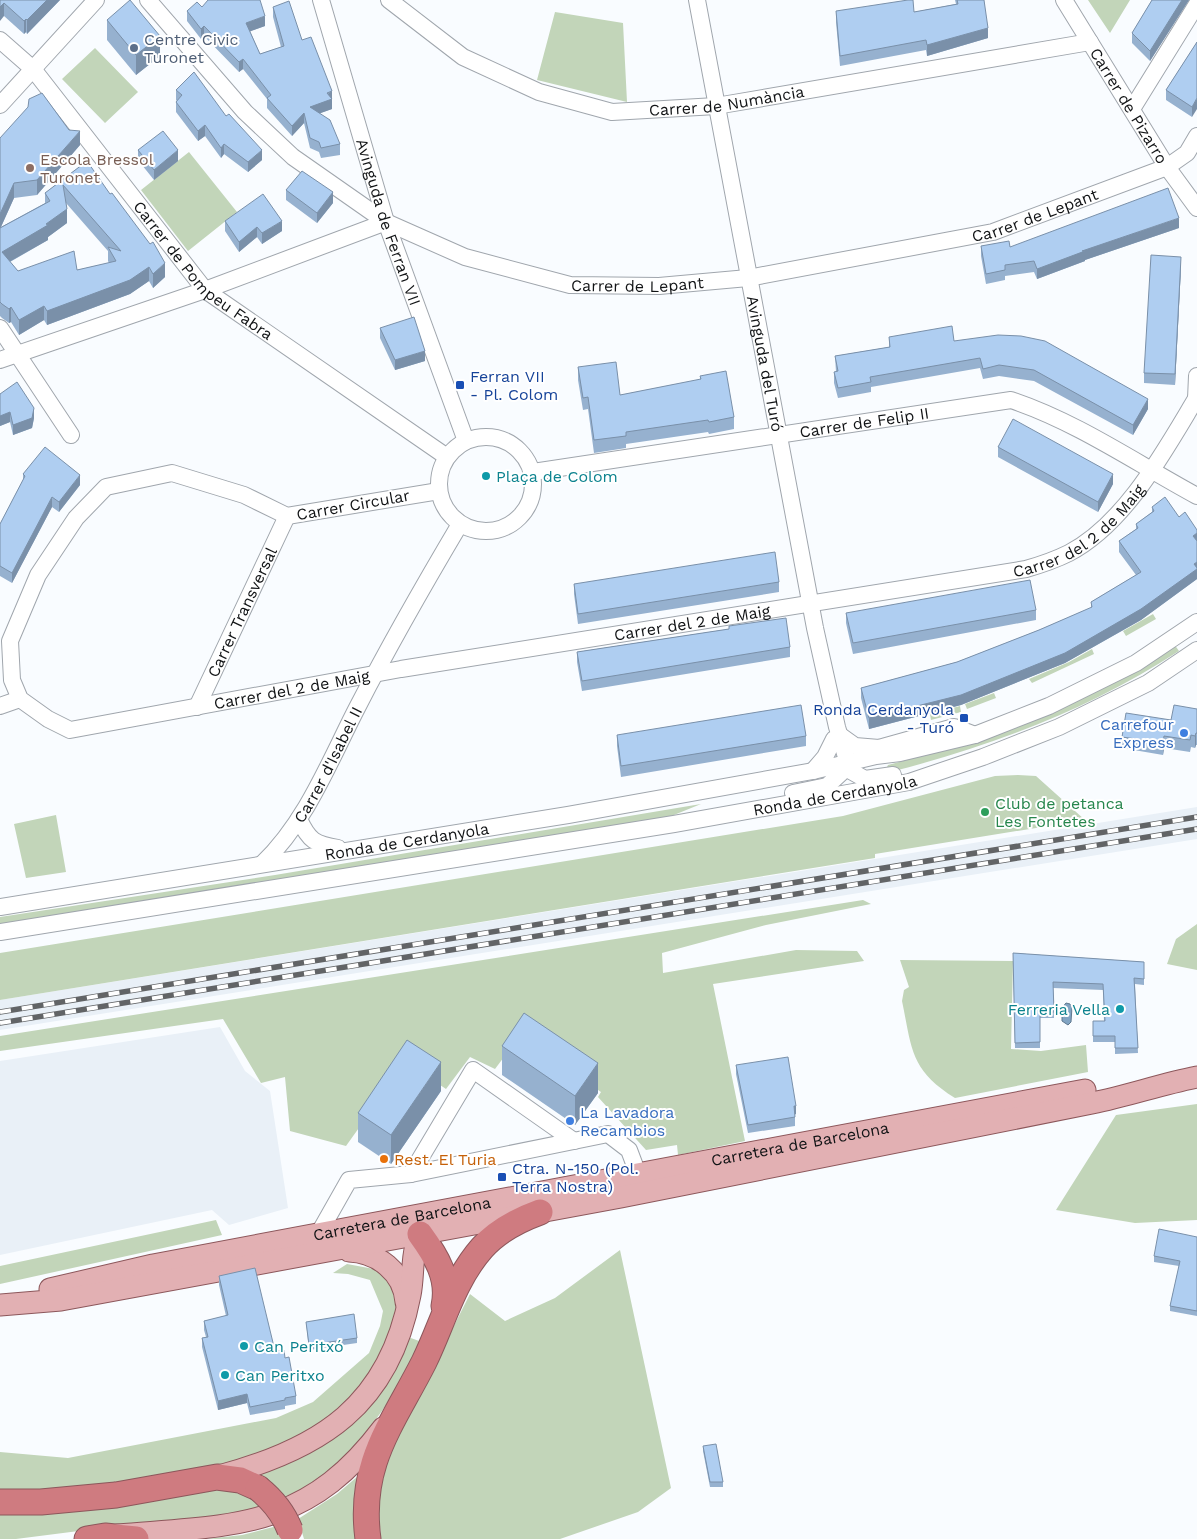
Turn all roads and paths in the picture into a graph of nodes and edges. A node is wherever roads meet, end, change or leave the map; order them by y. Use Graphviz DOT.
graph roads {
  1 [pos="96,0"];
  2 [pos="148,0"];
  3 [pos="321,0"];
  4 [pos="388,0"];
  5 [pos="697,0"];
  6 [pos="1064,0"];
  7 [pos="1197,4"];
  8 [pos="0,40"];
  9 [pos="1090,42"];
  10 [pos="32,69"];
  11 [pos="0,105"];
  12 [pos="716,106"];
  13 [pos="1132,109"];
  14 [pos="1197,136"];
  15 [pos="1168,167"];
  16 [pos="1197,208"];
  17 [pos="386,222"];
  18 [pos="748,278"];
  19 [pos="204,290"];
  20 [pos="0,328"];
  21 [pos="18,354"];
  22 [pos="0,360"];
  23 [pos="1197,376"];
  24 [pos="1196,398"];
  25 [pos="780,434"];
  26 [pos="71,435"];
  27 [pos="466,441"];
  28 [pos="447,457"];
  29 [pos="1151,471"];
  30 [pos="533,472"];
  31 [pos="439,491"];
  32 [pos="1197,496"];
  33 [pos="1197,505"];
  34 [pos="287,516"];
  35 [pos="460,524"];
  36 [pos="812,604"];
  37 [pos="1197,622"];
  38 [pos="1197,650"];
  39 [pos="375,674"];
  40 [pos="20,699"];
  41 [pos="0,706"];
  42 [pos="197,707"];
  43 [pos="837,734"];
  44 [pos="975,735"];
  45 [pos="992,753"];
  46 [pos="843,763"];
  47 [pos="813,771"];
  48 [pos="300,819"];
  49 [pos="674,824"];
  50 [pos="349,850"];
  51 [pos="262,864"];
  52 [pos="0,907"];
  53 [pos="72,920"];
  54 [pos="0,932"];
  55 [pos="0,941"];
  56 [pos="1197,1077"];
  57 [pos="1158,1084"];
  58 [pos="917,1120"];
  59 [pos="1003,1121"];
  60 [pos="574,1142"];
  61 [pos="857,1151"];
  62 [pos="411,1174"];
  63 [pos="638,1174"];
  64 [pos="500,1201"];
  65 [pos="540,1212"];
  66 [pos="318,1233"];
  67 [pos="420,1234"];
  68 [pos="284,1241"];
  69 [pos="334,1250"];
  70 [pos="1,1305"];
  71 [pos="406,1312"];
  72 [pos="442,1319"];
  73 [pos="399,1406"];
  74 [pos="217,1477"];
  75 [pos="0,1502"];
  76 [pos="291,1535"];
  77 [pos="96,1538"];
  78 [pos="136,1539"];
  79 [pos="368,1539"];
  1 -- 10 [label="street"];
  2 -- 17 [label="street, Carrer de Lepant"];
  3 -- 17 [label="street, Avinguda de Ferran VII"];
  4 -- 12 [label="street, Carrer de Numància"];
  5 -- 12 [label="street, Avinguda del Turó"];
  6 -- 9 [label="street, Carrer de Pizarro"];
  7 -- 13 [label="street"];
  8 -- 10 [label="street, Carrer de Pompeu Fabra"];
  9 -- 12 [label="street, Carrer de Numància"];
  9 -- 13 [label="street, Carrer de Pizarro"];
  10 -- 11 [label="street"];
  10 -- 19 [label="street, Carrer de Pompeu Fabra"];
  12 -- 18 [label="street, Avinguda del Turó"];
  13 -- 15 [label="street, Carrer de Pizarro"];
  14 -- 15 [label="street, Carrer de Lepant"];
  15 -- 16 [label="street, Carrer de Pizarro"];
  15 -- 18 [label="street, Carrer de Lepant"];
  17 -- 18 [label="street, Carrer de Lepant"];
  17 -- 19 [label="street"];
  17 -- 27 [label="street, Avinguda de Ferran VII"];
  18 -- 25 [label="street, Avinguda del Turó"];
  19 -- 21 [label="street"];
  19 -- 28 [label="street, Carrer de Pompeu Fabra"];
  20 -- 21 [label="street"];
  21 -- 22 [label="street"];
  21 -- 26 [label="street"];
  23 -- 24 [label="street"];
  24 -- 29 [label="street, Carrer del 2 de Maig"];
  25 -- 29 [label="street, Carrer de Felip II"];
  25 -- 30 [label="street, Carrer de Felip II"];
  25 -- 36 [label="street, Avinguda del Turó"];
  27 -- 28 [label="street"];
  27 -- 30 [label="street"];
  28 -- 31 [label="street"];
  29 -- 32 [label="street, Carrer de Felip II"];
  29 -- 33 [label="street, Carrer de Felip II"];
  29 -- 36 [label="street, Carrer del 2 de Maig"];
  30 -- 35 [label="street"];
  31 -- 34 [label="street, Carrer Circular"];
  31 -- 35 [label="street"];
  34 -- 40 [label="street, Carrer Circular"];
  34 -- 42 [label="street, Carrer Transversal"];
  35 -- 39 [label="street, Carrer d'Isabel II"];
  36 -- 39 [label="street, Carrer del 2 de Maig"];
  36 -- 43 [label="street, Avinguda del Turó"];
  37 -- 44 [label="street, Ronda de Cerdanyola"];
  38 -- 45 [label="street, Ronda de Cerdanyola"];
  39 -- 42 [label="street, Carrer del 2 de Maig"];
  39 -- 48 [label="street, Carrer d'Isabel II"];
  40 -- 41 [label="street"];
  40 -- 42 [label="street"];
  43 -- 44 [label="street"];
  43 -- 46 [label="street, Avinguda del Turó"];
  43 -- 47 [label="street, Ronda de Cerdanyola"];
  44 -- 46 [label="street, Ronda de Cerdanyola"];
  45 -- 46 [label="street, Ronda de Cerdanyola"];
  45 -- 49 [label="street, Ronda de Cerdanyola"];
  46 -- 47 [label="street, Ronda de Cerdanyola"];
  46 -- 49 [label="street, Ronda de Cerdanyola"];
  47 -- 50 [label="street, Ronda de Cerdanyola"];
  48 -- 50 [label="street, Carrer d'Isabel II"];
  48 -- 51 [label="street"];
  49 -- 53 [label="street, Ronda de Cerdanyola"];
  50 -- 51 [label="street, Ronda de Cerdanyola"];
  51 -- 52 [label="street, Ronda de Cerdanyola"];
  53 -- 54 [label="street, Ronda de Cerdanyola"];
  53 -- 55 [label="street, Ronda de Cerdanyola"];
  56 -- 57 [label="main road, Carretera de Barcelona"];
  57 -- 58 [label="main road, Carretera de Barcelona"];
  57 -- 59 [label="main road, Carretera de Barcelona"];
  58 -- 59 [label="main road"];
  58 -- 61 [label="main road"];
  58 -- 63 [label="main road, Carretera de Barcelona"];
  59 -- 61 [label="main road, Carretera de Barcelona"];
  60 -- 62 [label="street"];
  60 -- 62 [label="street"];
  60 -- 63 [label="street"];
  61 -- 65 [label="main road, Carretera de Barcelona"];
  62 -- 66 [label="street"];
  63 -- 64 [label="main road, Carretera de Barcelona"];
  64 -- 66 [label="main road, Carretera de Barcelona"];
  64 -- 67 [label="main road"];
  65 -- 67 [label="main road, Carretera de Barcelona"];
  65 -- 72 [label="highway"];
  66 -- 68 [label="main road, Carretera de Barcelona"];
  67 -- 68 [label="main road"];
  67 -- 69 [label="main road, Carretera de Barcelona"];
  67 -- 71 [label="main road"];
  67 -- 72 [label="highway"];
  68 -- 70 [label="main road, Carretera de Barcelona"];
  69 -- 70 [label="main road, Carretera de Barcelona"];
  69 -- 71 [label="main road"];
  71 -- 74 [label="main road"];
  72 -- 73 [label="highway"];
  73 -- 77 [label="main road"];
  73 -- 79 [label="highway"];
  74 -- 75 [label="highway"];
  74 -- 76 [label="highway, bridge"];
  77 -- 78 [label="highway"];
}
